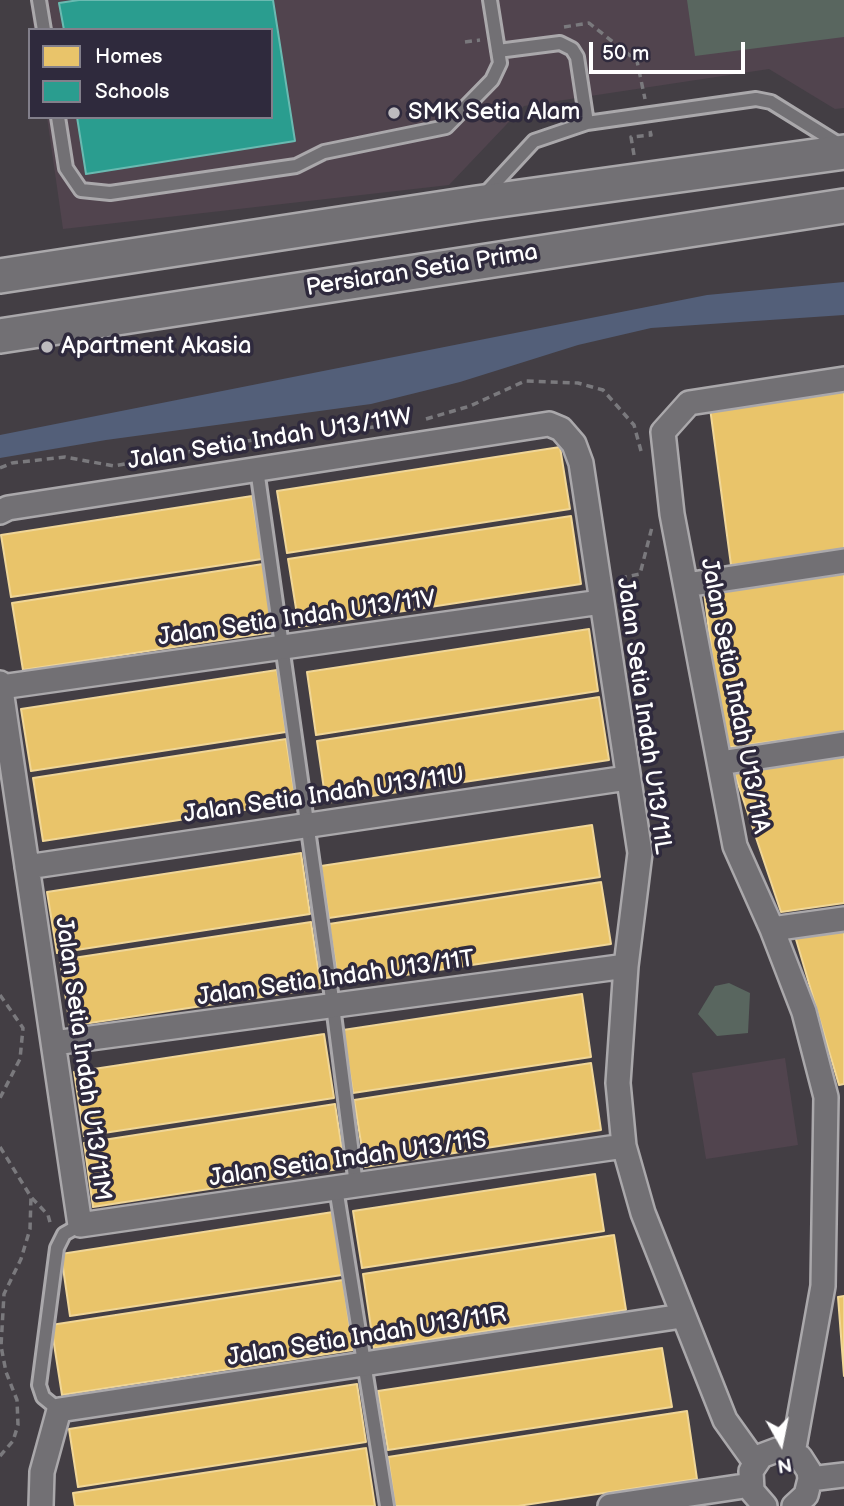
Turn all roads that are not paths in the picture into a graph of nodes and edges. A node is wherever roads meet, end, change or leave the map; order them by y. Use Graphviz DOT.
graph roads {
  1 [pos="39,0"];
  2 [pos="490,0"];
  3 [pos="44,28"];
  4 [pos="498,51"];
  5 [pos="58,119"];
  6 [pos="587,123"];
  7 [pos="844,150"];
  8 [pos="477,203"];
  9 [pos="844,206"];
  10 [pos="0,276"];
  11 [pos="0,336"];
  12 [pos="844,379"];
  13 [pos="549,424"];
  14 [pos="257,468"];
  15 [pos="0,512"];
  16 [pos="844,561"];
  17 [pos="686,584"];
  18 [pos="601,602"];
  19 [pos="280,647"];
  20 [pos="0,685"];
  21 [pos="844,744"];
  22 [pos="720,764"];
  23 [pos="627,778"];
  24 [pos="306,825"];
  25 [pos="27,867"];
  26 [pos="844,919"];
  27 [pos="772,929"];
  28 [pos="626,966"];
  29 [pos="333,1006"];
  30 [pos="54,1043"];
  31 [pos="835,1096"];
  32 [pos="624,1146"];
  33 [pos="346,1187"];
  34 [pos="80,1225"];
  35 [pos="834,1285"];
  36 [pos="682,1316"];
  37 [pos="366,1363"];
  38 [pos="59,1410"];
  39 [pos="793,1453"];
  40 [pos="755,1462"];
  41 [pos="844,1475"];
  42 [pos="810,1479"];
  43 [pos="751,1485"];
  44 [pos="698,1500"];
  45 [pos="799,1504"];
  46 [pos="41,1506"];
  47 [pos="387,1506"];
  48 [pos="610,1506"];
  49 [pos="765,1506"];
  1 -- 3 [label="lane"];
  2 -- 4 [label="lane"];
  4 -- 5 [label="lane"];
  4 -- 6 [label="lane"];
  6 -- 7 [label="lane"];
  6 -- 8 [label="lane"];
  7 -- 8 [label="street"];
  8 -- 10 [label="street"];
  9 -- 11 [label="street, Persiaran Setia Prima"];
  12 -- 17 [label="street, Jalan Setia Indah U13/11A"];
  13 -- 14 [label="street, Jalan Setia Indah U13/11W"];
  13 -- 18 [label="street, Jalan Setia Indah U13/11L"];
  14 -- 15 [label="street, Jalan Setia Indah U13/11W"];
  14 -- 19 [label="lane"];
  16 -- 17 [label="street"];
  17 -- 22 [label="street, Jalan Setia Indah U13/11A"];
  18 -- 19 [label="street, Jalan Setia Indah U13/11V"];
  18 -- 23 [label="street, Jalan Setia Indah U13/11L"];
  19 -- 20 [label="street, Jalan Setia Indah U13/11V"];
  19 -- 24 [label="lane"];
  20 -- 25 [label="street, Jalan Setia Indah U13/11M"];
  21 -- 22 [label="street"];
  22 -- 27 [label="street, Jalan Setia Indah U13/11A"];
  23 -- 24 [label="street, Jalan Setia Indah U13/11U"];
  23 -- 28 [label="street, Jalan Setia Indah U13/11L"];
  24 -- 25 [label="street, Jalan Setia Indah U13/11U"];
  24 -- 29 [label="lane"];
  25 -- 30 [label="street, Jalan Setia Indah U13/11M"];
  26 -- 27 [label="street"];
  27 -- 31 [label="street, Jalan Setia Indah U13/11A"];
  28 -- 29 [label="street, Jalan Setia Indah U13/11T"];
  28 -- 32 [label="street, Jalan Setia Indah U13/11L"];
  29 -- 30 [label="street, Jalan Setia Indah U13/11T"];
  29 -- 33 [label="lane"];
  30 -- 34 [label="street, Jalan Setia Indah U13/11M"];
  31 -- 35 [label="street, Jalan Setia Indah U13/11A"];
  32 -- 33 [label="street, Jalan Setia Indah U13/11S"];
  32 -- 36 [label="street, Jalan Setia Indah U13/11L"];
  33 -- 34 [label="street, Jalan Setia Indah U13/11S"];
  33 -- 37 [label="lane"];
  34 -- 38 [label="lane, Jalan Setia Indah U13/11M"];
  35 -- 39 [label="street, Jalan Setia Indah U13/11A"];
  36 -- 37 [label="street, Jalan Setia Indah U13/11R"];
  36 -- 40 [label="street, Jalan Setia Indah U13/11L"];
  37 -- 38 [label="street, Jalan Setia Indah U13/11R"];
  37 -- 47 [label="lane"];
  38 -- 46 [label="street"];
  39 -- 40 [label="street"];
  39 -- 42 [label="street"];
  40 -- 43 [label="street"];
  41 -- 42 [label="street"];
  42 -- 45 [label="street"];
  43 -- 44 [label="street"];
  43 -- 49 [label="street"];
  44 -- 48 [label="street"];
}
